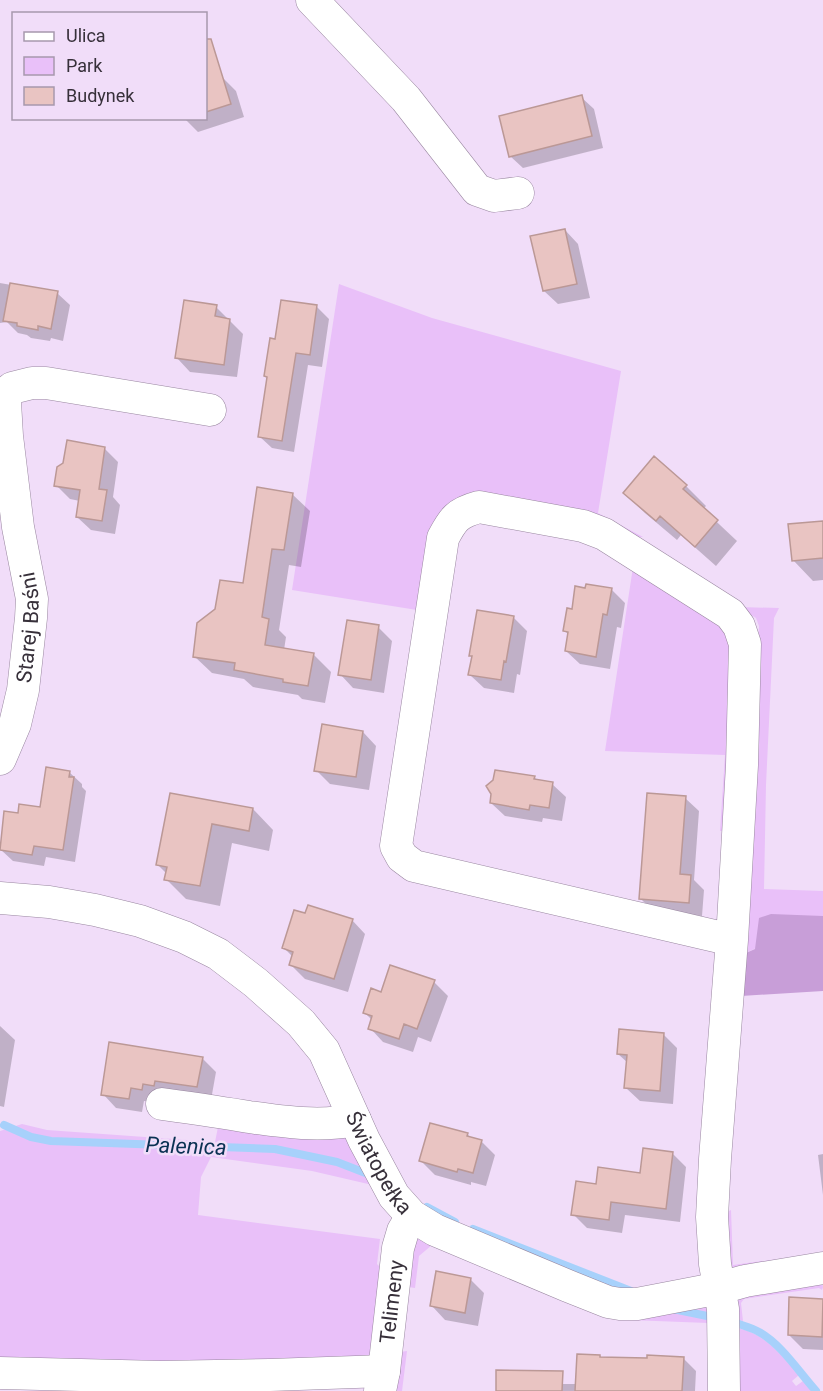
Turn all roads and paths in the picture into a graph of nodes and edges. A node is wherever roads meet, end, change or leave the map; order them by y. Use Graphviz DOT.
graph roads {
  1 [pos="312,0"];
  2 [pos="518,193"];
  3 [pos="210,410"];
  4 [pos="0,759"];
  5 [pos="0,898"];
  6 [pos="732,939"];
  7 [pos="162,1104"];
  8 [pos="355,1120"];
  9 [pos="412,1216"];
  10 [pos="823,1268"];
  11 [pos="720,1288"];
  12 [pos="0,1373"];
  13 [pos="382,1381"];
  14 [pos="724,1391"];
  1 -- 2 [label="street"];
  3 -- 4 [label="street, Starej Baśni"];
  5 -- 8 [label="street, Światopełka"];
  6 -- 6 [label="street"];
  6 -- 11 [label="street"];
  7 -- 8 [label="street"];
  8 -- 9 [label="street, Światopełka"];
  9 -- 11 [label="street, Światopełka"];
  9 -- 13 [label="street, Telimeny"];
  10 -- 11 [label="street, Światopełka"];
  11 -- 14 [label="street"];
  12 -- 13 [label="street"];
}
